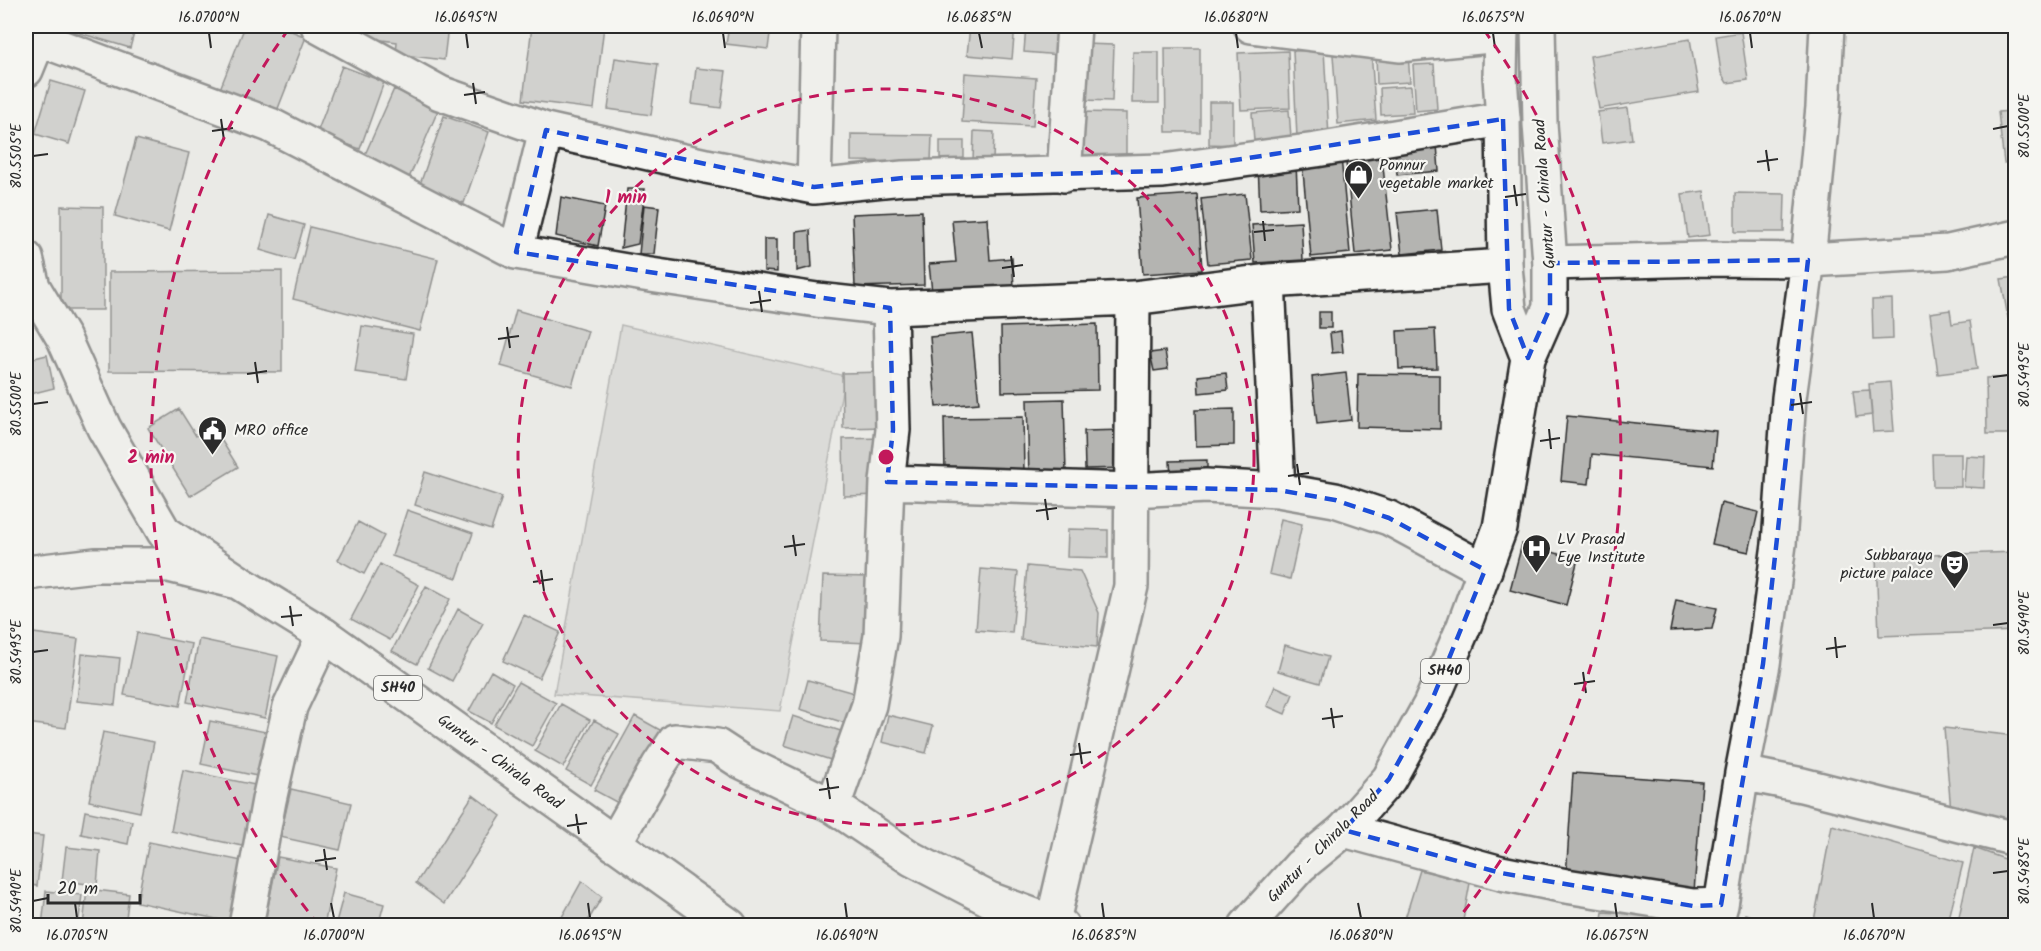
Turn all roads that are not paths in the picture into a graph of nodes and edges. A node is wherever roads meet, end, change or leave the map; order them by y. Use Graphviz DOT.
graph roads {
  1 [pos="818,26"];
  2 [pos="1074,26"];
  3 [pos="1265,26"];
  4 [pos="1538,26"];
  5 [pos="1827,26"];
  6 [pos="326,28"];
  7 [pos="1501,30"];
  8 [pos="41,32"];
  9 [pos="26,70"];
  10 [pos="1503,119"];
  11 [pos="546,130"];
  12 [pos="1064,175"];
  13 [pos="814,187"];
  14 [pos="2016,237"];
  15 [pos="516,252"];
  16 [pos="26,258"];
  17 [pos="1808,260"];
  18 [pos="1550,263"];
  19 [pos="1505,266"];
  20 [pos="1269,281"];
  21 [pos="1133,298"];
  22 [pos="890,308"];
  23 [pos="1528,358"];
  24 [pos="887,482"];
  25 [pos="1132,490"];
  26 [pos="1278,490"];
  27 [pos="1485,570"];
  28 [pos="26,573"];
  29 [pos="238,582"];
  30 [pos="324,635"];
  31 [pos="1742,772"];
  32 [pos="833,806"];
  33 [pos="1344,830"];
  34 [pos="2016,840"];
  35 [pos="614,844"];
  36 [pos="1718,915"];
  37 [pos="1058,923"];
  38 [pos="246,926"];
  39 [pos="730,926"];
  40 [pos="1246,926"];
  1 -- 13 [label="street"];
  2 -- 12 [label="street"];
  3 -- 7 [label="street"];
  4 -- 18 [label="street, Guntur - Chirala Road / SH40"];
  5 -- 17 [label="street"];
  6 -- 11 [label="street"];
  7 -- 10 [label="street"];
  8 -- 9 [label="street"];
  8 -- 15 [label="street"];
  10 -- 12 [label="street"];
  10 -- 19 [label="street"];
  11 -- 13 [label="street"];
  11 -- 15 [label="street"];
  12 -- 13 [label="street"];
  14 -- 17 [label="street"];
  15 -- 22 [label="street"];
  16 -- 29 [label="street"];
  17 -- 18 [label="street"];
  17 -- 31 [label="street"];
  18 -- 23 [label="street, Guntur - Chirala Road / SH40"];
  19 -- 20 [label="street"];
  19 -- 23 [label="street"];
  20 -- 21 [label="street"];
  20 -- 26 [label="street"];
  21 -- 22 [label="street"];
  21 -- 25 [label="street"];
  22 -- 24 [label="street"];
  23 -- 27 [label="street, Guntur - Chirala Road / SH40"];
  24 -- 25 [label="street"];
  24 -- 32 [label="street"];
  25 -- 26 [label="street"];
  25 -- 37 [label="street"];
  26 -- 27 [label="street"];
  27 -- 33 [label="street, Guntur - Chirala Road / SH40"];
  28 -- 29 [label="street, Guntur - Chirala Road / SH40"];
  29 -- 30 [label="street, Guntur - Chirala Road / SH40"];
  30 -- 35 [label="street, Guntur - Chirala Road / SH40"];
  30 -- 38 [label="street"];
  31 -- 34 [label="street"];
  31 -- 36 [label="street"];
  32 -- 35 [label="street"];
  32 -- 37 [label="street"];
  33 -- 36 [label="street"];
  33 -- 40 [label="street, Guntur - Chirala Road / SH40"];
  35 -- 39 [label="street, Guntur - Chirala Road / SH40"];
}
